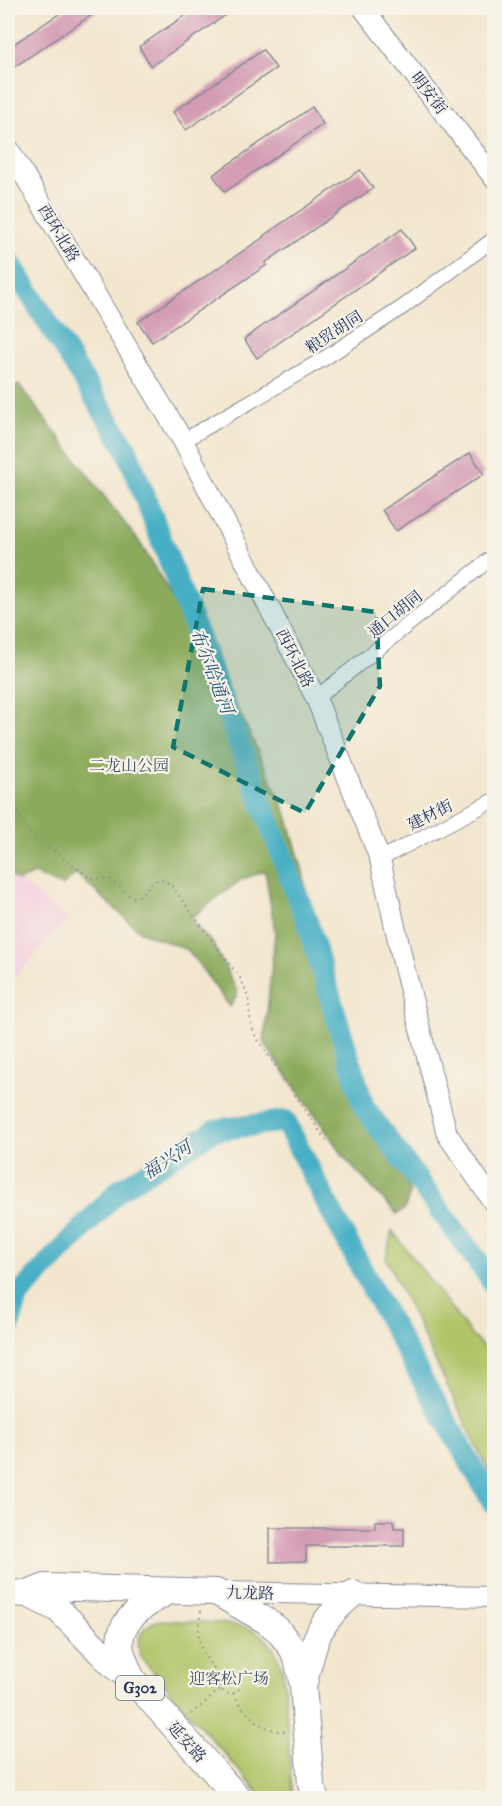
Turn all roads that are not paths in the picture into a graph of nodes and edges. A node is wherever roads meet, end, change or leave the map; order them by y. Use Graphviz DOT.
graph roads {
  1 [pos="363,8"];
  2 [pos="8,148"];
  3 [pos="495,178"];
  4 [pos="495,239"];
  5 [pos="183,441"];
  6 [pos="495,556"];
  7 [pos="316,698"];
  8 [pos="495,800"];
  9 [pos="380,859"];
  10 [pos="495,1203"];
  11 [pos="168,1591"];
  12 [pos="210,1592"];
  13 [pos="18,1594"];
  14 [pos="353,1594"];
  15 [pos="495,1597"];
  16 [pos="132,1679"];
  17 [pos="303,1686"];
  18 [pos="311,1794"];
  19 [pos="238,1798"];
  1 -- 3 [label="street, 明安街"];
  2 -- 5 [label="street, 西环北路"];
  4 -- 5 [label="street, 粮贸胡同"];
  5 -- 7 [label="street, 西环北路"];
  6 -- 7 [label="street, 通口胡同"];
  7 -- 9 [label="street, 西环北路"];
  8 -- 9 [label="street, 建材街"];
  9 -- 10 [label="street, 西环北路"];
  11 -- 12 [label="highway, 九龙路 / G302"];
  11 -- 13 [label="highway, 九龙路 / G302"];
  11 -- 16 [label="highway"];
  12 -- 14 [label="street, 九龙路"];
  12 -- 17 [label="highway, G302"];
  13 -- 16 [label="highway, 延安路 / G302"];
  14 -- 15 [label="street, 九龙路"];
  14 -- 17 [label="highway"];
  16 -- 19 [label="highway, 延安路 / G302"];
  17 -- 18 [label="highway, G302"];
}
